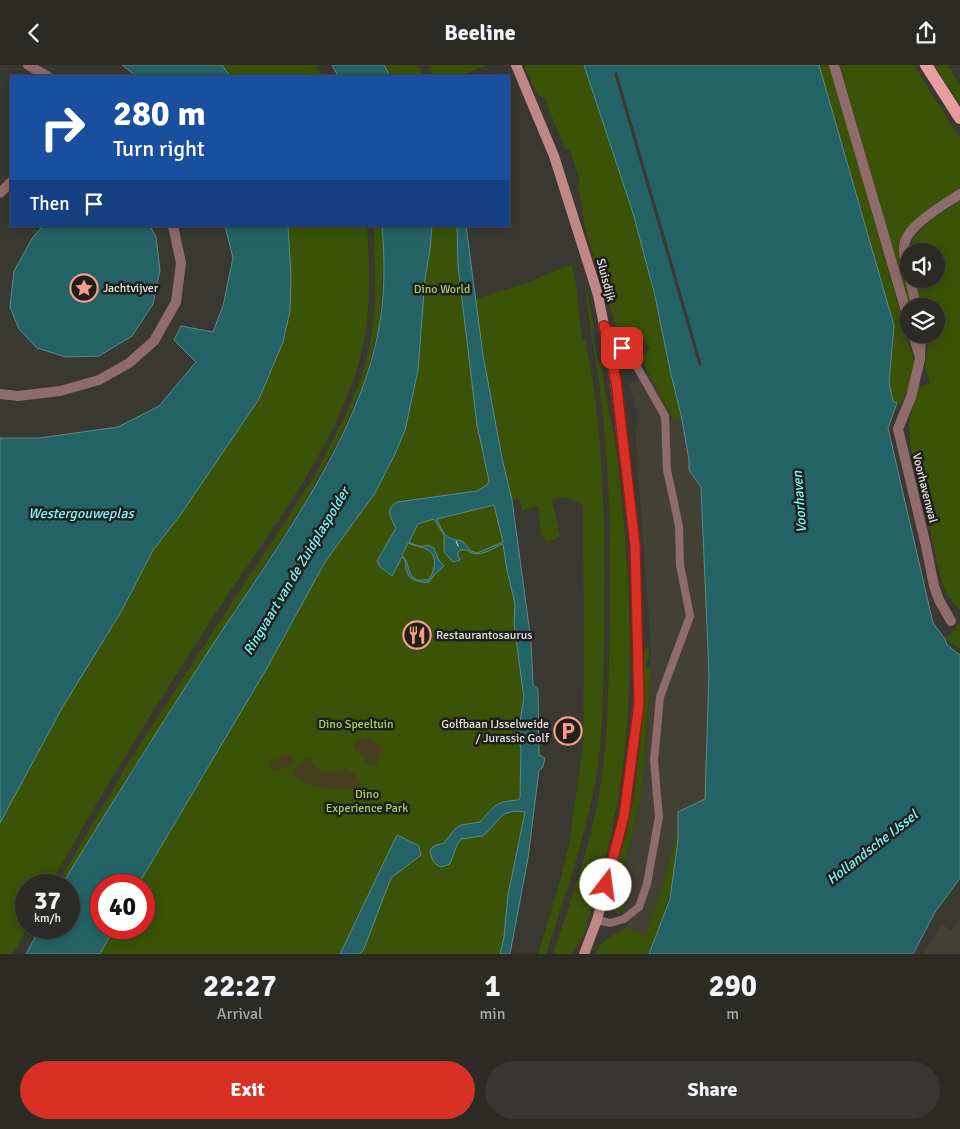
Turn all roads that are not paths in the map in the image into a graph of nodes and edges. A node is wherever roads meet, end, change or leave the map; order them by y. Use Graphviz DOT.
graph roads {
  1 [pos="28,65"];
  2 [pos="516,65"];
  3 [pos="834,65"];
  4 [pos="926,65"];
  5 [pos="45,75"];
  6 [pos="960,118"];
  7 [pos="10,183"];
  8 [pos="0,193"];
  9 [pos="960,194"];
  10 [pos="173,227"];
  11 [pos="905,243"];
  12 [pos="902,298"];
  13 [pos="604,326"];
  14 [pos="915,343"];
  15 [pos="921,343"];
  16 [pos="920,359"];
  17 [pos="0,394"];
  18 [pos="951,621"];
  19 [pos="597,920"];
  20 [pos="584,954"];
  1 -- 5 [label="street"];
  2 -- 13 [label="street, Sluisdijk"];
  3 -- 12 [label="street"];
  4 -- 6 [label="main road"];
  7 -- 8 [label="street"];
  9 -- 11 [label="street"];
  10 -- 17 [label="street"];
  13 -- 19 [label="street, Sluisdijk"];
  13 -- 19 [label="lane"];
  14 -- 16 [label="street"];
  15 -- 16 [label="street, Voorhavenwal"];
  16 -- 18 [label="street, Voorhavenwal"];
  19 -- 20 [label="street, Sluisdijk"];
}
